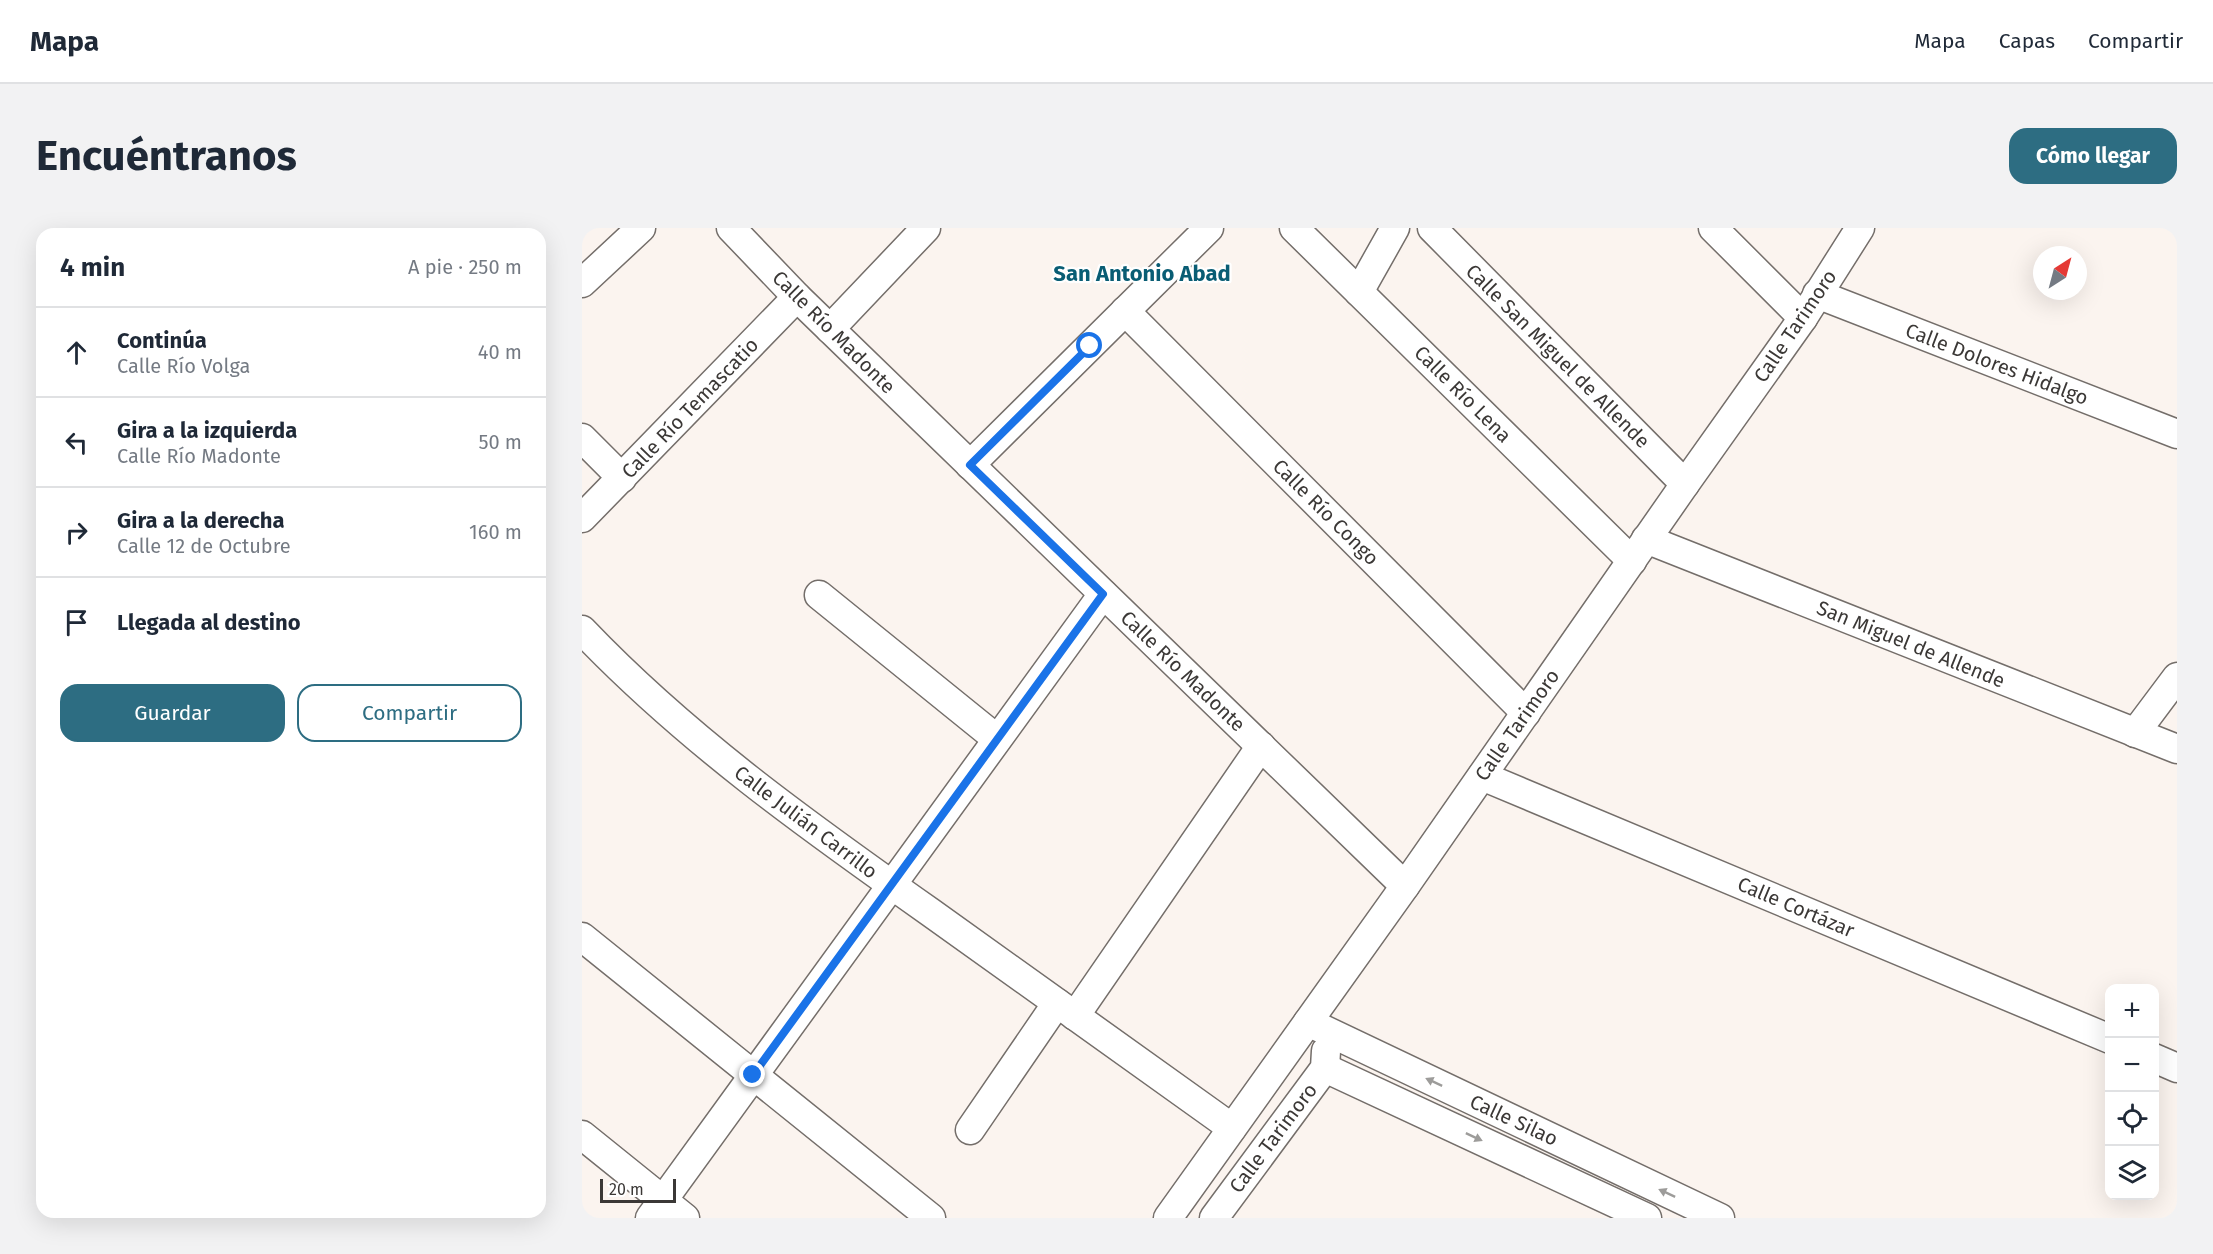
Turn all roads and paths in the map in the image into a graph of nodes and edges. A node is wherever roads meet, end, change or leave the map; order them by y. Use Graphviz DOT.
graph roads {
  1 [pos="641,228"];
  2 [pos="731,228"];
  3 [pos="926,228"];
  4 [pos="1209,228"];
  5 [pos="1294,228"];
  6 [pos="1395,228"];
  7 [pos="1432,228"];
  8 [pos="1713,228"];
  9 [pos="1860,228"];
  10 [pos="582,283"];
  11 [pos="1359,292"];
  12 [pos="797,297"];
  13 [pos="1810,306"];
  14 [pos="1125,311"];
  15 [pos="830,329"];
  16 [pos="2177,434"];
  17 [pos="582,438"];
  18 [pos="970,465"];
  19 [pos="622,478"];
  20 [pos="1685,484"];
  21 [pos="582,518"];
  22 [pos="1639,550"];
  23 [pos="1103,594"];
  24 [pos="819,595"];
  25 [pos="582,630"];
  26 [pos="2177,677"];
  27 [pos="1526,713"];
  28 [pos="2135,733"];
  29 [pos="998,738"];
  30 [pos="1261,746"];
  31 [pos="2177,749"];
  32 [pos="1482,776"];
  33 [pos="891,885"];
  34 [pos="1404,886"];
  35 [pos="582,937"];
  36 [pos="1066,1010"];
  37 [pos="1308,1022"];
  38 [pos="2107,1038"];
  39 [pos="2159,1060"];
  40 [pos="1325,1068"];
  41 [pos="2177,1068"];
  42 [pos="753,1075"];
  43 [pos="1232,1128"];
  44 [pos="970,1130"];
  45 [pos="582,1135"];
  46 [pos="656,1209"];
  47 [pos="685,1218"];
  48 [pos="932,1218"];
  49 [pos="1168,1218"];
  50 [pos="1214,1218"];
  51 [pos="1647,1218"];
  52 [pos="1720,1218"];
  1 -- 10 [label="street"];
  2 -- 12 [label="street, Calle Río Madonte"];
  3 -- 15 [label="street"];
  4 -- 14 [label="street"];
  5 -- 11 [label="street, Calle Río Lena"];
  6 -- 11 [label="street"];
  7 -- 20 [label="street, Calle San Miguel de Allende"];
  8 -- 13 [label="street, Calle Dolores Hidalgo"];
  9 -- 13 [label="street, Calle Tarimoro"];
  11 -- 22 [label="street, Calle Río Lena"];
  12 -- 15 [label="street, Calle Río Madonte"];
  12 -- 19 [label="street, Calle Río Temascatio"];
  13 -- 16 [label="street, Calle Dolores Hidalgo"];
  13 -- 20 [label="street, Calle Tarimoro"];
  14 -- 18 [label="street"];
  14 -- 27 [label="street, Calle Río Congo"];
  15 -- 18 [label="street, Calle Río Madonte"];
  17 -- 19 [label="street"];
  18 -- 23 [label="street, Calle Río Madonte"];
  19 -- 21 [label="street, Calle Río Temascatio"];
  20 -- 22 [label="street, Calle Tarimoro"];
  22 -- 27 [label="street, Calle Tarimoro"];
  22 -- 28 [label="street, San Miguel de Allende"];
  23 -- 29 [label="street"];
  23 -- 30 [label="street, Calle Río Madonte"];
  24 -- 29 [label="street"];
  25 -- 33 [label="street, Calle Julián Carrillo"];
  26 -- 28 [label="street"];
  27 -- 32 [label="street, Calle Tarimoro"];
  28 -- 31 [label="street, San Miguel de Allende"];
  29 -- 33 [label="street"];
  30 -- 34 [label="street, Calle Río Madonte"];
  30 -- 36 [label="street"];
  32 -- 34 [label="street, Calle Tarimoro"];
  32 -- 38 [label="street, Calle Cortázar"];
  33 -- 36 [label="street, Calle Julián Carrillo"];
  33 -- 42 [label="street"];
  34 -- 37 [label="street, Calle Tarimoro"];
  35 -- 42 [label="street"];
  36 -- 43 [label="street, Calle Julián Carrillo"];
  36 -- 44 [label="street"];
  37 -- 40 [label="street, Calle Tarimoro"];
  37 -- 43 [label="street"];
  52 -- 37 [label="street, Calle Silao, one-way"];
  39 -- 41 [label="street"];
  40 -- 50 [label="street, Calle Tarimoro"];
  40 -- 51 [label="street, Calle Silao, one-way"];
  42 -- 46 [label="street"];
  42 -- 48 [label="street"];
  43 -- 49 [label="street"];
  45 -- 46 [label="street"];
  46 -- 47 [label="street"];
}
